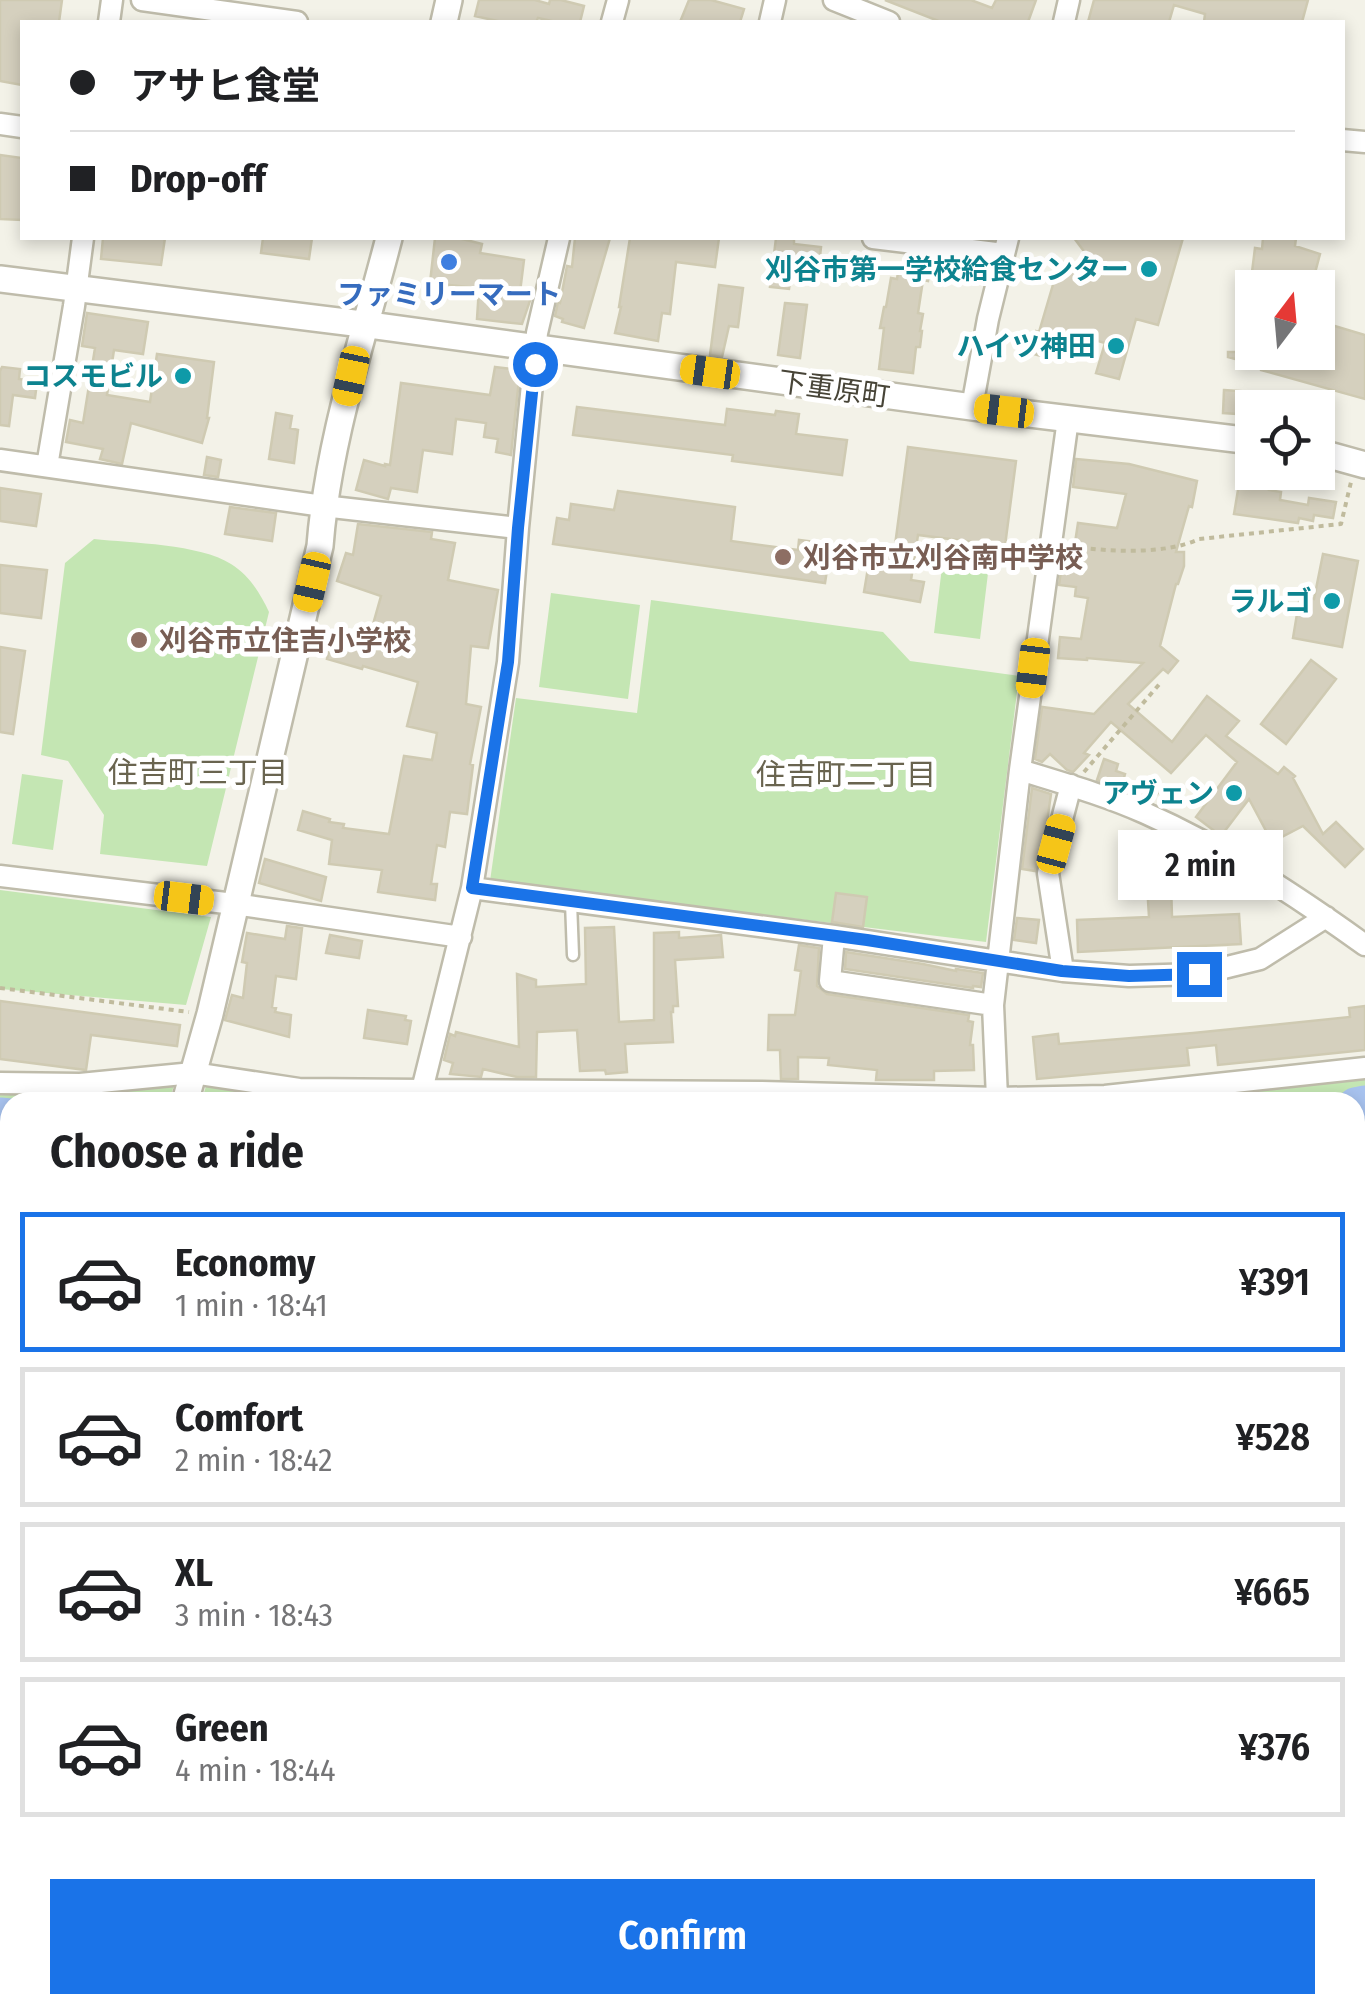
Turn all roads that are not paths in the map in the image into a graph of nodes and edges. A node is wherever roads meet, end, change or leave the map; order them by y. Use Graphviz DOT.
graph roads {
  1 [pos="142,0"];
  2 [pos="834,0"];
  3 [pos="283,20"];
  4 [pos="883,20"];
  5 [pos="83,240"];
  6 [pos="388,240"];
  7 [pos="559,240"];
  8 [pos="906,240"];
  9 [pos="1006,246"];
  10 [pos="0,278"];
  11 [pos="76,289"];
  12 [pos="366,324"];
  13 [pos="537,348"];
  14 [pos="972,407"];
  15 [pos="1068,419"];
  16 [pos="1235,439"];
  17 [pos="1335,456"];
  18 [pos="0,460"];
  19 [pos="1360,463"];
  20 [pos="47,466"];
  21 [pos="323,506"];
  22 [pos="518,528"];
  23 [pos="1020,770"];
  24 [pos="1071,786"];
  25 [pos="0,876"];
  26 [pos="472,888"];
  27 [pos="571,902"];
  28 [pos="234,904"];
  29 [pos="1326,917"];
  30 [pos="834,936"];
  31 [pos="461,937"];
  32 [pos="1365,945"];
  33 [pos="573,954"];
  34 [pos="996,959"];
  35 [pos="1062,971"];
  36 [pos="993,1005"];
  37 [pos="1365,1068"];
  38 [pos="194,1073"];
  39 [pos="0,1083"];
  40 [pos="422,1090"];
  41 [pos="188,1092"];
  42 [pos="761,1092"];
  43 [pos="998,1092"];
  44 [pos="1142,1092"];
  1 -- 3 [label="street"];
  2 -- 4 [label="street"];
  5 -- 11 [label="street"];
  6 -- 12 [label="street"];
  7 -- 13 [label="street"];
  8 -- 9 [label="street"];
  9 -- 14 [label="street"];
  10 -- 11 [label="street, 下重原町"];
  11 -- 12 [label="street, 下重原町"];
  11 -- 20 [label="street"];
  12 -- 13 [label="street, 下重原町"];
  12 -- 21 [label="street"];
  13 -- 14 [label="street, 下重原町"];
  13 -- 22 [label="street"];
  14 -- 15 [label="street, 下重原町"];
  15 -- 16 [label="street, 下重原町"];
  15 -- 23 [label="street"];
  17 -- 19 [label="street"];
  18 -- 20 [label="street"];
  20 -- 21 [label="street"];
  21 -- 22 [label="street"];
  21 -- 28 [label="street"];
  22 -- 26 [label="street"];
  23 -- 24 [label="street"];
  23 -- 34 [label="street"];
  24 -- 29 [label="street"];
  24 -- 35 [label="street"];
  25 -- 28 [label="street"];
  26 -- 27 [label="street"];
  26 -- 31 [label="street"];
  27 -- 30 [label="street"];
  27 -- 33 [label="lane"];
  28 -- 31 [label="street"];
  28 -- 38 [label="street"];
  29 -- 32 [label="street"];
  29 -- 35 [label="street"];
  30 -- 34 [label="street"];
  30 -- 36 [label="street"];
  31 -- 40 [label="street"];
  34 -- 35 [label="street"];
  34 -- 36 [label="street"];
  36 -- 43 [label="street"];
  37 -- 44 [label="street"];
  38 -- 39 [label="street"];
  38 -- 40 [label="street"];
  38 -- 41 [label="street"];
  40 -- 42 [label="street"];
}
